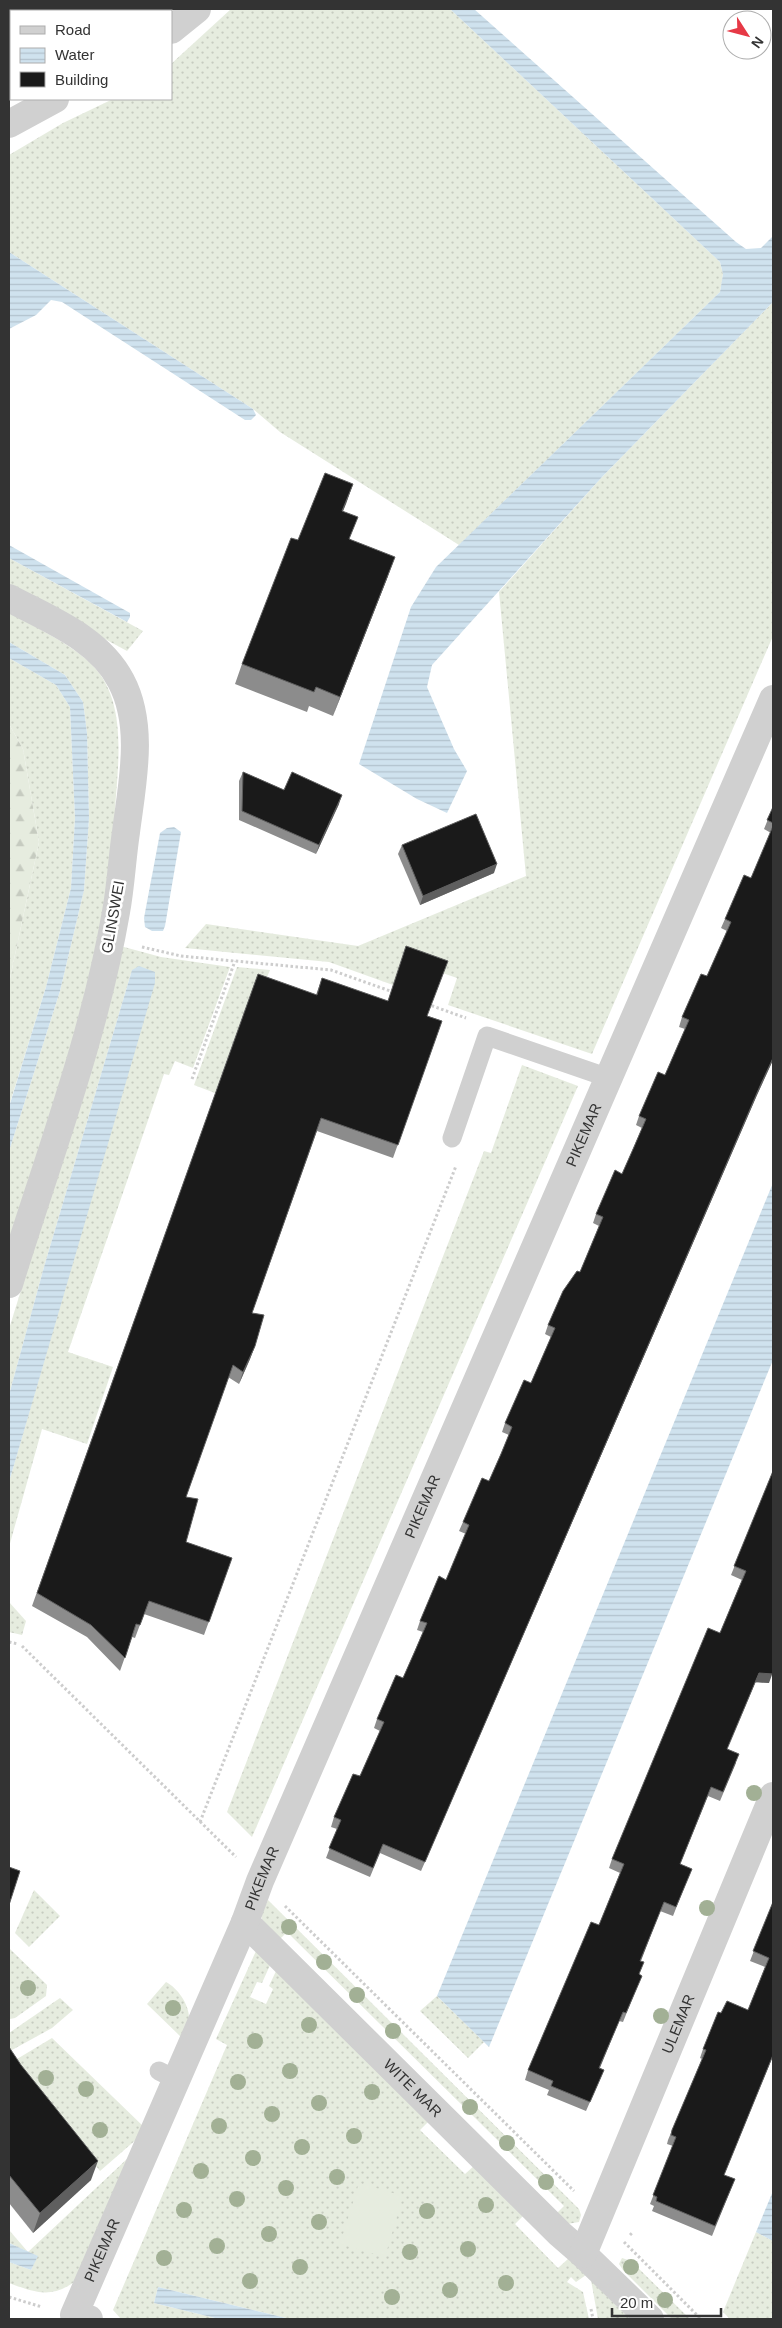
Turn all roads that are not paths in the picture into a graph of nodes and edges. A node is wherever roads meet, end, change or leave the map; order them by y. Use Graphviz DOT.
graph roads {
  1 [pos="53,100"];
  2 [pos="9,124"];
  3 [pos="9,598"];
  4 [pos="773,698"];
  5 [pos="609,1078"];
  6 [pos="452,1138"];
  7 [pos="9,1284"];
  8 [pos="773,1796"];
  9 [pos="244,1922"];
  10 [pos="583,2254"];
  11 [pos="82,2317"];
  12 [pos="650,2319"];
  1 -- 2 [label="street"];
  3 -- 7 [label="street, GLINSWEI"];
  4 -- 5 [label="street, PIKEMAR"];
  5 -- 6 [label="lane"];
  5 -- 9 [label="street, PIKEMAR"];
  8 -- 10 [label="street, ULEMAR"];
  9 -- 10 [label="street, WITE MAR"];
  9 -- 11 [label="street, PIKEMAR"];
  10 -- 12 [label="street, WITE MAR"];
}
